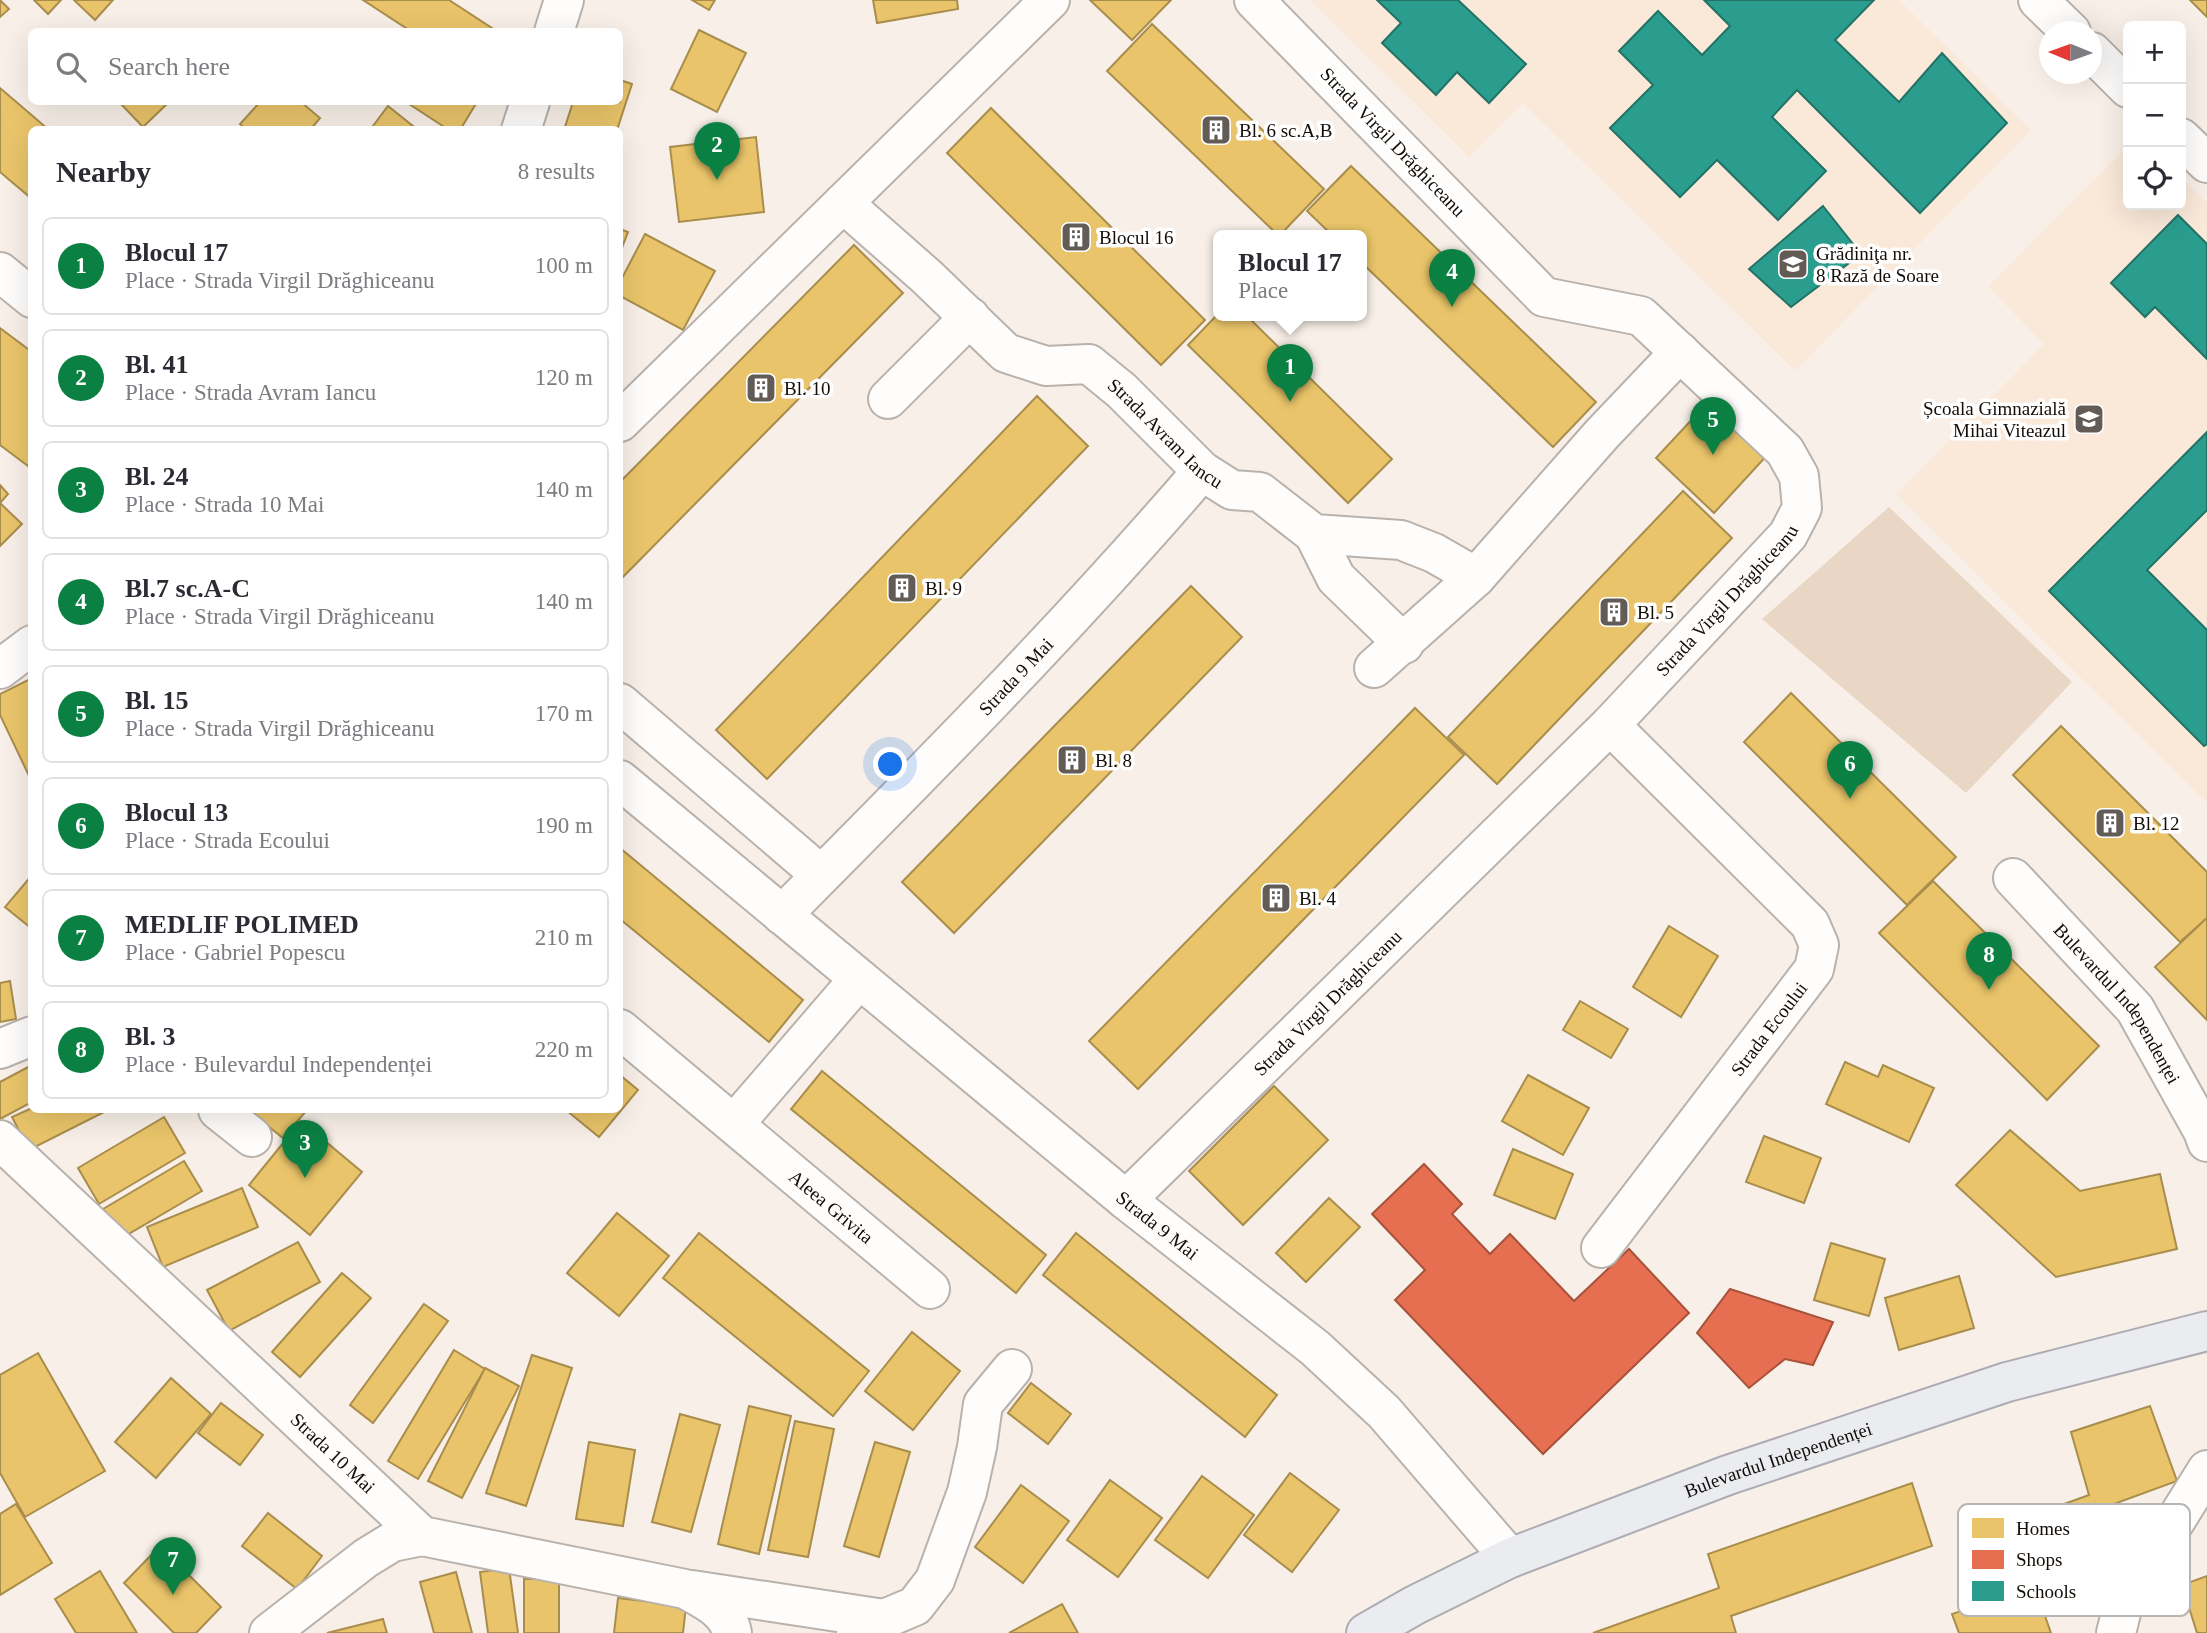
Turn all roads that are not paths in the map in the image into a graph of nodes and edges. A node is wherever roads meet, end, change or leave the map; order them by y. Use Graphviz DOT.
graph roads {
  1 [pos="564,0"];
  2 [pos="1051,0"];
  3 [pos="1254,0"];
  4 [pos="2038,0"];
  5 [pos="2060,21"];
  6 [pos="555,28"];
  7 [pos="2102,63"];
  8 [pos="2124,84"];
  9 [pos="529,105"];
  10 [pos="522,126"];
  11 [pos="2186,143"];
  12 [pos="2207,163"];
  13 [pos="843,203"];
  14 [pos="0,272"];
  15 [pos="28,295"];
  16 [pos="970,317"];
  17 [pos="1680,352"];
  18 [pos="888,399"];
  19 [pos="623,419"];
  20 [pos="1202,471"];
  21 [pos="1314,534"];
  22 [pos="1476,577"];
  23 [pos="1404,644"];
  24 [pos="28,648"];
  25 [pos="1374,668"];
  26 [pos="0,669"];
  27 [pos="623,706"];
  28 [pos="1610,724"];
  29 [pos="692,765"];
  30 [pos="623,783"];
  31 [pos="653,808"];
  32 [pos="821,875"];
  33 [pos="2013,878"];
  34 [pos="782,915"];
  35 [pos="859,979"];
  36 [pos="623,1031"];
  37 [pos="28,1038"];
  38 [pos="0,1049"];
  39 [pos="222,1113"];
  40 [pos="735,1124"];
  41 [pos="252,1137"];
  42 [pos="2207,1142"];
  43 [pos="3,1154"];
  44 [pos="1126,1200"];
  45 [pos="1601,1248"];
  46 [pos="930,1289"];
  47 [pos="2207,1331"];
  48 [pos="1012,1370"];
  49 [pos="2207,1470"];
  50 [pos="2186,1504"];
  51 [pos="422,1536"];
  52 [pos="1510,1558"];
  53 [pos="685,1589"];
  54 [pos="2120,1616"];
  55 [pos="870,1626"];
  56 [pos="269,1633"];
  57 [pos="732,1633"];
  58 [pos="1366,1633"];
  59 [pos="2116,1633"];
  1 -- 6 [label="street"];
  2 -- 13 [label="street"];
  3 -- 17 [label="street, Strada Virgil Drăghiceanu"];
  4 -- 5 [label="street"];
  7 -- 8 [label="street"];
  9 -- 10 [label="street"];
  11 -- 12 [label="street"];
  13 -- 16 [label="street, Strada Avram Iancu"];
  13 -- 19 [label="street"];
  14 -- 15 [label="street"];
  16 -- 18 [label="street"];
  16 -- 20 [label="street, Strada Avram Iancu"];
  17 -- 22 [label="street"];
  17 -- 28 [label="street, Strada Virgil Drăghiceanu"];
  20 -- 21 [label="street, Strada Avram Iancu"];
  20 -- 32 [label="street, Strada 9 Mai"];
  21 -- 22 [label="street"];
  21 -- 23 [label="street"];
  22 -- 23 [label="street"];
  23 -- 25 [label="street"];
  24 -- 26 [label="street"];
  27 -- 29 [label="street"];
  28 -- 44 [label="street, Strada Virgil Drăghiceanu"];
  28 -- 45 [label="street, Strada Ecoului"];
  29 -- 31 [label="street"];
  29 -- 32 [label="street"];
  30 -- 31 [label="street, Strada 9 Mai"];
  31 -- 34 [label="street, Strada 9 Mai"];
  32 -- 34 [label="street, Strada 9 Mai"];
  33 -- 42 [label="street, Bulevardul Independenței"];
  34 -- 35 [label="street, Strada 9 Mai"];
  35 -- 40 [label="street"];
  35 -- 44 [label="street, Strada 9 Mai"];
  36 -- 40 [label="street, Aleea Grivita"];
  37 -- 38 [label="street"];
  39 -- 41 [label="street"];
  40 -- 46 [label="street, Aleea Grivita"];
  43 -- 51 [label="street, Strada 10 Mai"];
  44 -- 52 [label="street, Strada 9 Mai"];
  47 -- 52 [label="main road, Bulevardul Independenței"];
  48 -- 55 [label="street"];
  49 -- 50 [label="street"];
  51 -- 53 [label="street"];
  51 -- 56 [label="street"];
  52 -- 58 [label="main road, Bulevardul Independenței"];
  53 -- 55 [label="street"];
  53 -- 57 [label="street"];
  54 -- 59 [label="street"];
}
